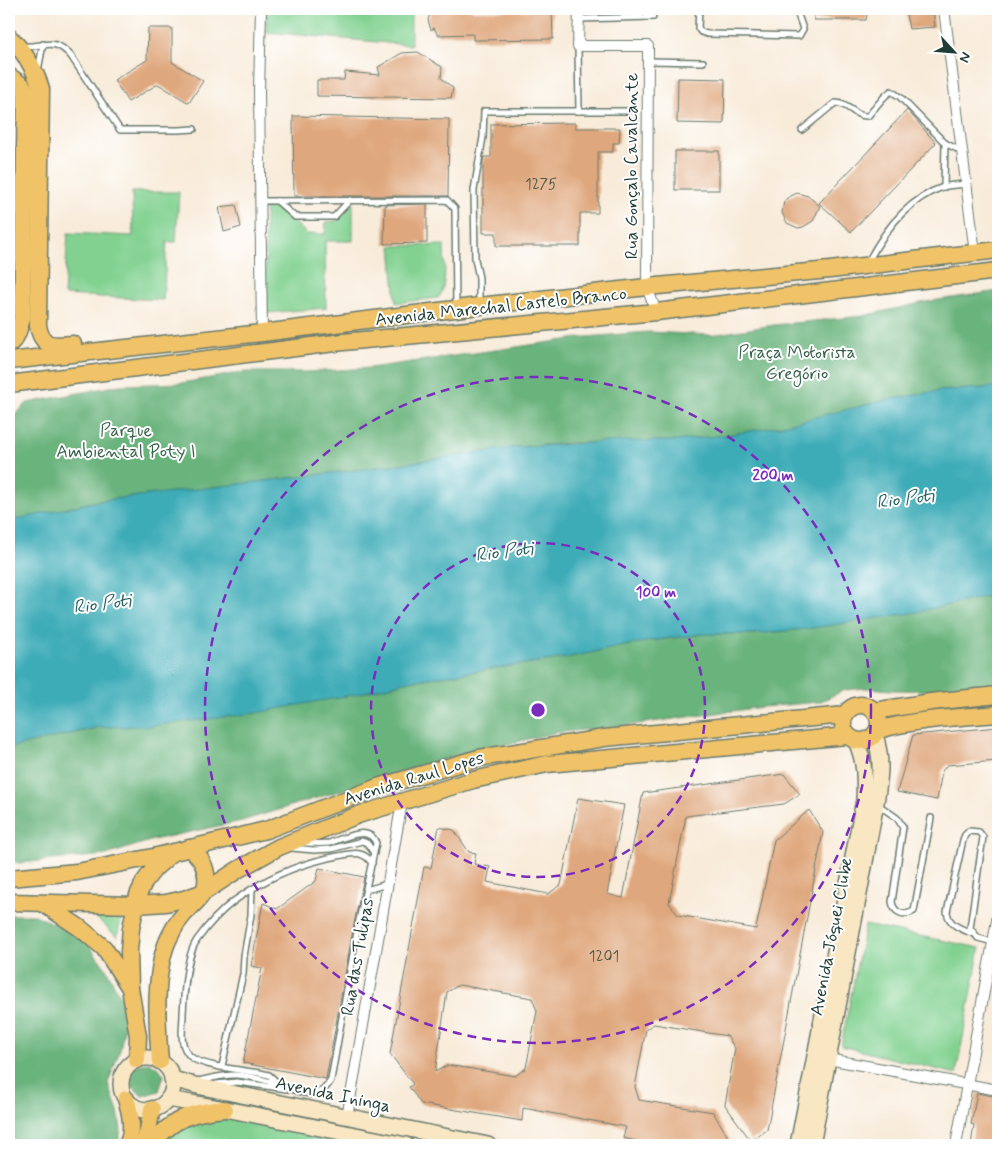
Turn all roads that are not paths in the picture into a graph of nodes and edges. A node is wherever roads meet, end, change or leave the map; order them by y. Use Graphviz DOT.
graph roads {
  1 [pos="261,9"];
  2 [pos="699,9"];
  3 [pos="796,9"];
  4 [pos="944,9"];
  5 [pos="579,14"];
  6 [pos="652,17"];
  7 [pos="11,42"];
  8 [pos="43,44"];
  9 [pos="578,46"];
  10 [pos="649,61"];
  11 [pos="703,62"];
  12 [pos="9,75"];
  13 [pos="37,76"];
  14 [pos="579,110"];
  15 [pos="627,110"];
  16 [pos="194,129"];
  17 [pos="802,130"];
  18 [pos="945,143"];
  19 [pos="962,151"];
  20 [pos="966,184"];
  21 [pos="944,187"];
  22 [pos="350,200"];
  23 [pos="261,201"];
  24 [pos="276,201"];
  25 [pos="998,250"];
  26 [pos="975,253"];
  27 [pos="914,259"];
  28 [pos="866,265"];
  29 [pos="998,271"];
  30 [pos="915,281"];
  31 [pos="647,287"];
  32 [pos="30,295"];
  33 [pos="479,306"];
  34 [pos="456,308"];
  35 [pos="656,312"];
  36 [pos="362,319"];
  37 [pos="339,322"];
  38 [pos="262,333"];
  39 [pos="364,340"];
  40 [pos="343,342"];
  41 [pos="9,344"];
  42 [pos="127,347"];
  43 [pos="9,362"];
  44 [pos="9,384"];
  45 [pos="998,695"];
  46 [pos="874,711"];
  47 [pos="998,714"];
  48 [pos="845,715"];
  49 [pos="876,732"];
  50 [pos="852,739"];
  51 [pos="402,802"];
  52 [pos="876,803"];
  53 [pos="931,818"];
  54 [pos="285,844"];
  55 [pos="189,848"];
  56 [pos="173,852"];
  57 [pos="374,853"];
  58 [pos="372,863"];
  59 [pos="9,878"];
  60 [pos="387,884"];
  61 [pos="252,889"];
  62 [pos="366,890"];
  63 [pos="204,892"];
  64 [pos="9,902"];
  65 [pos="42,902"];
  66 [pos="136,905"];
  67 [pos="998,915"];
  68 [pos="974,934"];
  69 [pos="995,945"];
  70 [pos="130,988"];
  71 [pos="828,1059"];
  72 [pos="137,1060"];
  73 [pos="160,1061"];
  74 [pos="222,1066"];
  75 [pos="179,1081"];
  76 [pos="280,1084"];
  77 [pos="968,1084"];
  78 [pos="202,1087"];
  79 [pos="290,1090"];
  80 [pos="998,1090"];
  81 [pos="126,1099"];
  82 [pos="168,1099"];
  83 [pos="225,1108"];
  84 [pos="152,1109"];
  85 [pos="346,1117"];
  86 [pos="345,1139"];
  87 [pos="127,1145"];
  88 [pos="144,1145"];
  89 [pos="150,1145"];
  90 [pos="406,1145"];
  91 [pos="488,1145"];
  92 [pos="798,1145"];
  93 [pos="812,1145"];
  94 [pos="956,1145"];
  1 -- 23 [label="street"];
  2 -- 3 [label="lane"];
  4 -- 19 [label="street"];
  5 -- 6 [label="lane"];
  5 -- 9 [label="street"];
  7 -- 8 [label="lane"];
  7 -- 13 [label="main road"];
  8 -- 13 [label="lane"];
  8 -- 16 [label="lane"];
  9 -- 10 [label="street, Rua Gonçalo Cavalcante"];
  9 -- 14 [label="lane"];
  10 -- 11 [label="lane"];
  10 -- 31 [label="street, Rua Gonçalo Cavalcante"];
  12 -- 32 [label="main road"];
  13 -- 32 [label="main road"];
  14 -- 15 [label="lane"];
  14 -- 33 [label="lane"];
  17 -- 18 [label="lane"];
  18 -- 19 [label="lane"];
  18 -- 21 [label="lane"];
  19 -- 20 [label="street"];
  20 -- 21 [label="lane"];
  20 -- 26 [label="street"];
  21 -- 28 [label="lane"];
  22 -- 24 [label="lane"];
  22 -- 24 [label="lane"];
  22 -- 34 [label="lane"];
  23 -- 24 [label="lane"];
  23 -- 38 [label="street"];
  25 -- 26 [label="main road, Avenida Marechal Castelo Branco"];
  26 -- 27 [label="main road, Avenida Marechal Castelo Branco"];
  27 -- 28 [label="main road, Avenida Marechal Castelo Branco"];
  27 -- 30 [label="main road"];
  28 -- 31 [label="main road, Avenida Marechal Castelo Branco"];
  29 -- 30 [label="main road, Avenida Marechal Castelo Branco"];
  30 -- 35 [label="main road, Avenida Marechal Castelo Branco"];
  31 -- 33 [label="main road, Avenida Marechal Castelo Branco"];
  31 -- 35 [label="street"];
  32 -- 41 [label="main road"];
  32 -- 42 [label="main road"];
  33 -- 34 [label="main road, Avenida Marechal Castelo Branco"];
  34 -- 36 [label="main road, Avenida Marechal Castelo Branco"];
  35 -- 39 [label="main road, Avenida Marechal Castelo Branco"];
  36 -- 37 [label="main road, Avenida Marechal Castelo Branco"];
  36 -- 39 [label="main road"];
  37 -- 38 [label="main road, Avenida Marechal Castelo Branco"];
  37 -- 40 [label="main road"];
  38 -- 42 [label="main road, Avenida Marechal Castelo Branco"];
  39 -- 40 [label="main road, Avenida Marechal Castelo Branco"];
  40 -- 44 [label="main road, Avenida Marechal Castelo Branco"];
  42 -- 43 [label="main road, Avenida Marechal Castelo Branco"];
  45 -- 46 [label="main road"];
  46 -- 48 [label="main road"];
  46 -- 49 [label="main road"];
  47 -- 49 [label="main road"];
  48 -- 50 [label="main road"];
  48 -- 55 [label="main road, Avenida Raul Lopes"];
  49 -- 50 [label="main road"];
  49 -- 52 [label="main road, Avenida Jóquei Clube"];
  50 -- 51 [label="main road, Avenida Raul Lopes"];
  50 -- 92 [label="main road, Avenida Jóquei Clube"];
  51 -- 54 [label="main road, Avenida Raul Lopes"];
  51 -- 60 [label="street, Rua das Tulipas"];
  52 -- 53 [label="lane"];
  52 -- 71 [label="main road, Avenida Jóquei Clube"];
  54 -- 57 [label="lane"];
  54 -- 57 [label="lane"];
  54 -- 63 [label="main road, Avenida Raul Lopes"];
  55 -- 56 [label="main road, Avenida Raul Lopes"];
  55 -- 63 [label="main road"];
  56 -- 59 [label="main road, Avenida Raul Lopes"];
  56 -- 66 [label="main road"];
  57 -- 58 [label="lane"];
  58 -- 61 [label="lane"];
  58 -- 62 [label="lane"];
  60 -- 62 [label="lane"];
  60 -- 85 [label="street, Rua das Tulipas"];
  61 -- 74 [label="lane"];
  61 -- 74 [label="lane"];
  62 -- 79 [label="lane"];
  63 -- 66 [label="main road, Avenida Raul Lopes"];
  63 -- 73 [label="main road"];
  64 -- 65 [label="main road, Avenida Raul Lopes"];
  65 -- 66 [label="main road, Avenida Raul Lopes"];
  65 -- 70 [label="main road"];
  66 -- 70 [label="main road"];
  67 -- 69 [label="street"];
  68 -- 68 [label="lane"];
  68 -- 69 [label="lane"];
  69 -- 77 [label="street"];
  70 -- 72 [label="main road"];
  71 -- 77 [label="street"];
  71 -- 93 [label="main road, Avenida Jóquei Clube"];
  72 -- 73 [label="main road"];
  72 -- 81 [label="main road"];
  73 -- 75 [label="main road"];
  74 -- 76 [label="lane"];
  75 -- 76 [label="lane"];
  75 -- 78 [label="main road, Avenida Ininga"];
  75 -- 82 [label="main road"];
  76 -- 79 [label="lane"];
  77 -- 80 [label="street"];
  77 -- 94 [label="street"];
  78 -- 79 [label="lane"];
  78 -- 85 [label="main road, Avenida Ininga"];
  81 -- 84 [label="main road"];
  81 -- 87 [label="main road"];
  82 -- 83 [label="main road, Avenida Ininga"];
  82 -- 84 [label="main road"];
  83 -- 86 [label="main road, Avenida Ininga"];
  83 -- 89 [label="main road"];
  84 -- 88 [label="main road"];
  85 -- 91 [label="main road, Avenida Ininga"];
  86 -- 90 [label="main road, Avenida Ininga"];
}
